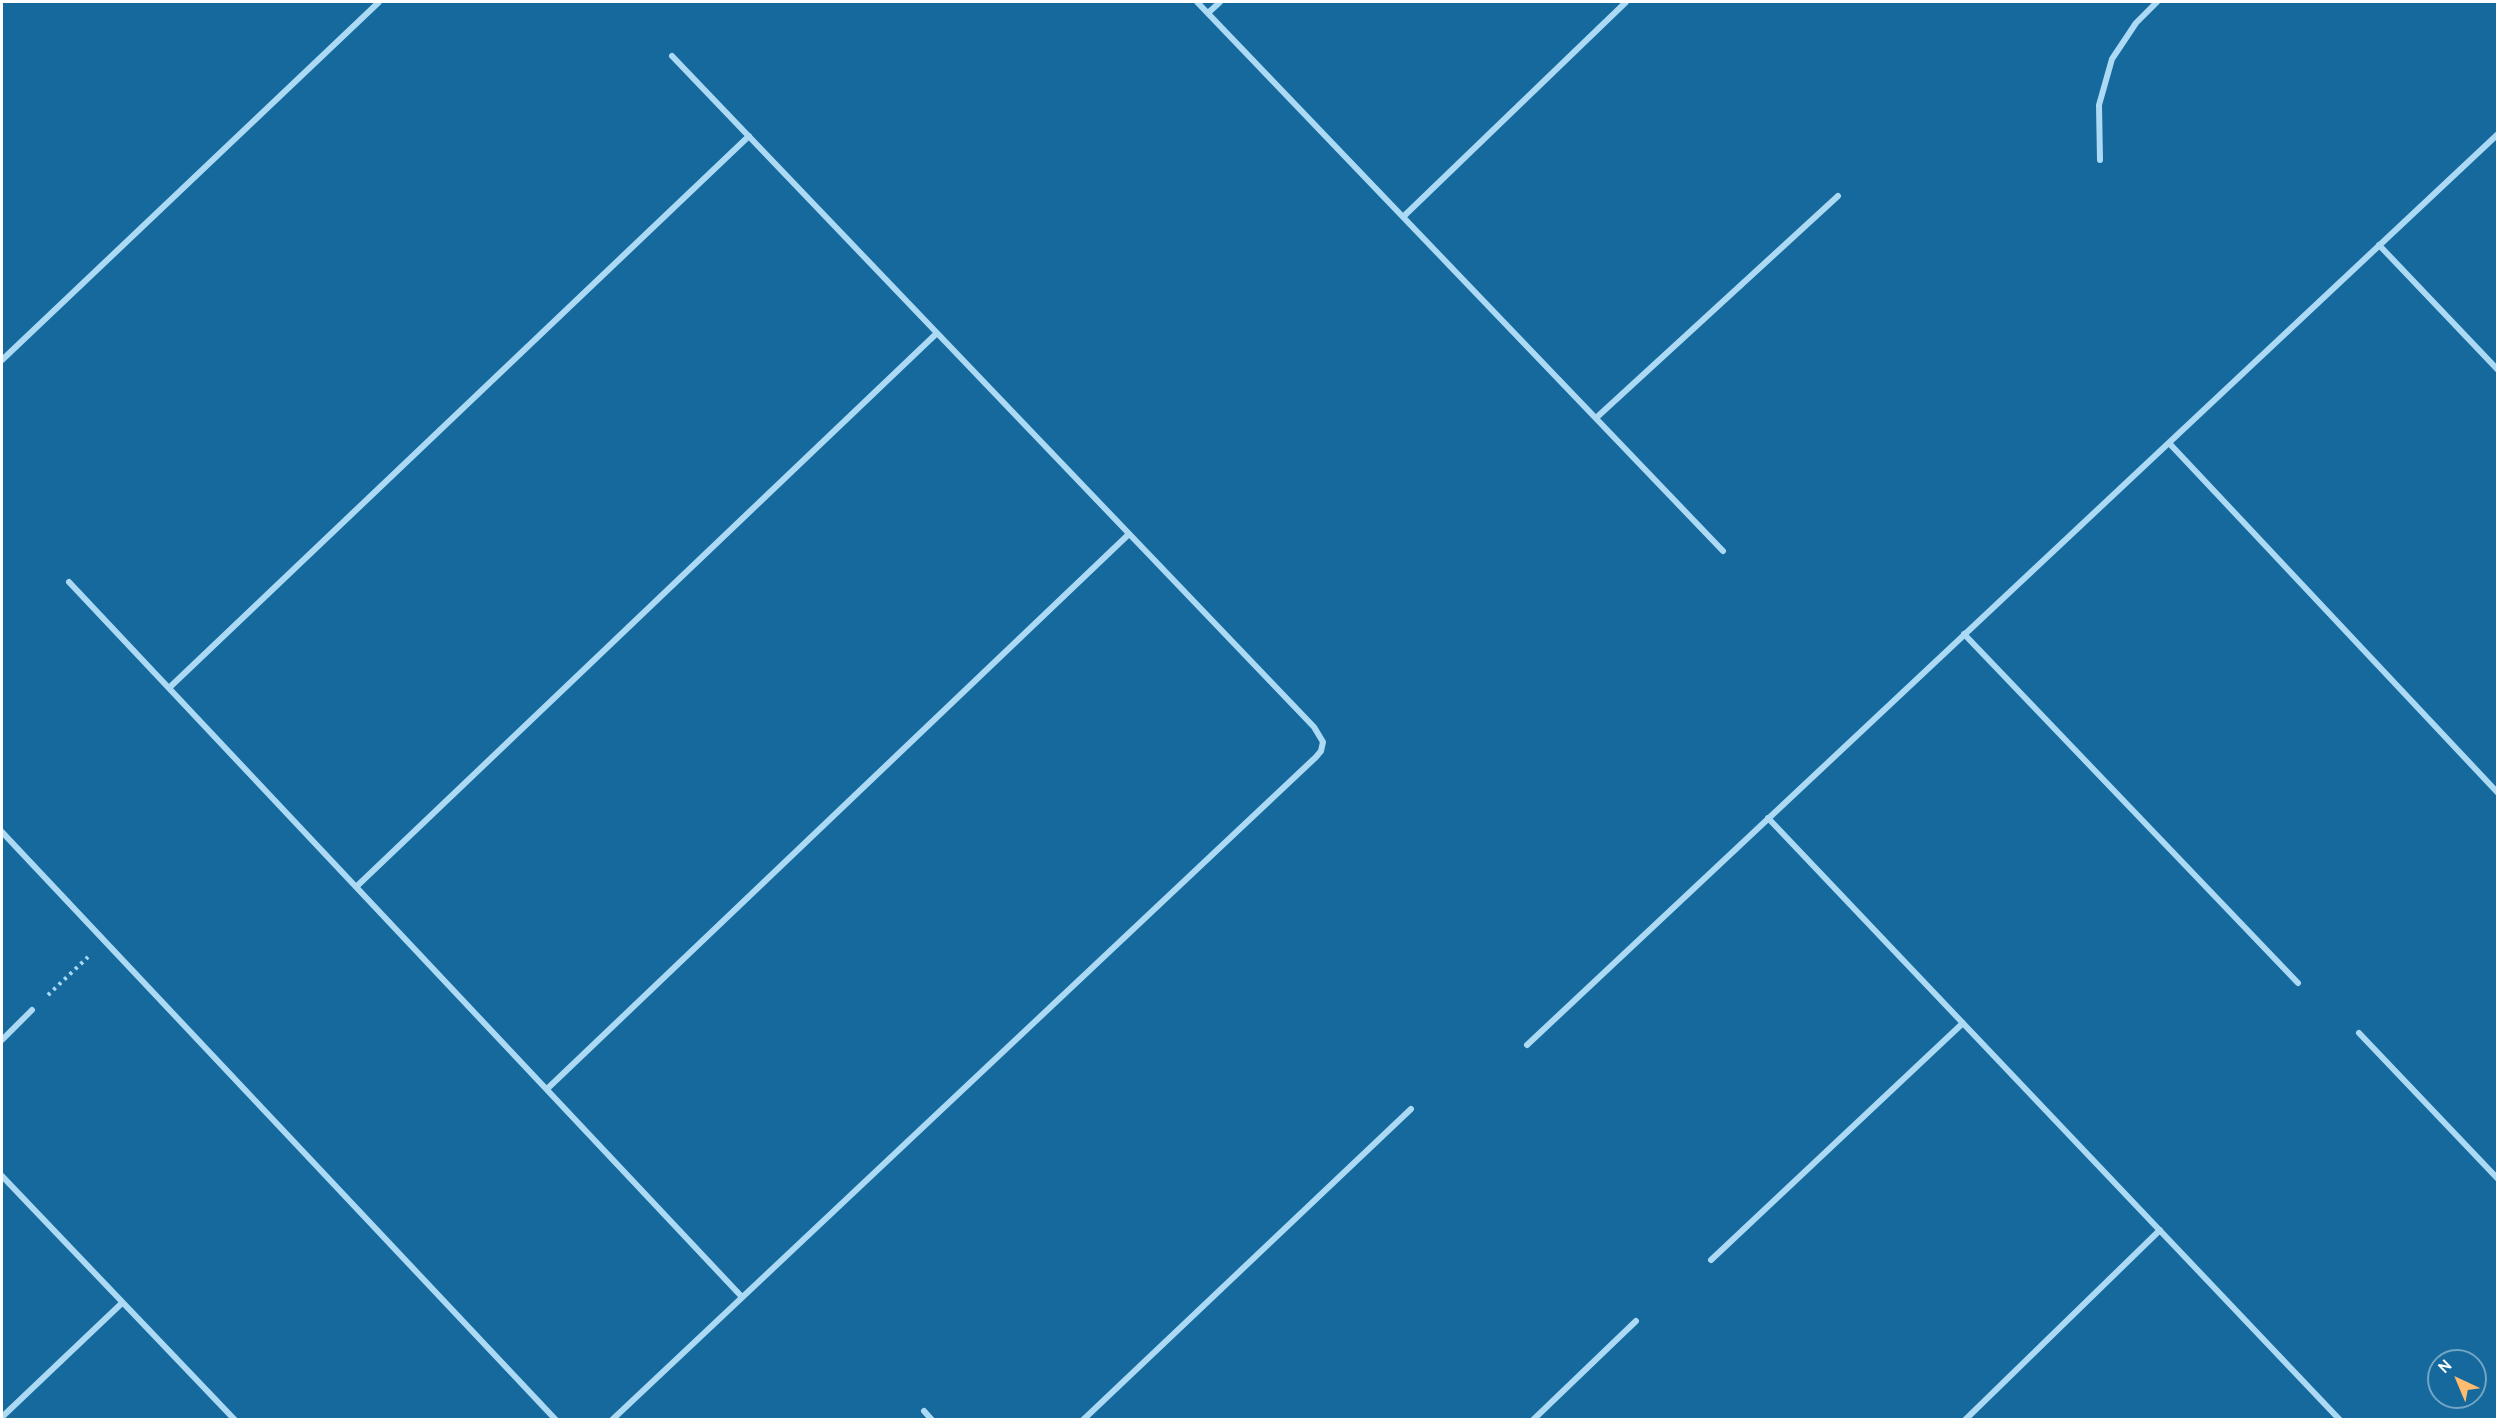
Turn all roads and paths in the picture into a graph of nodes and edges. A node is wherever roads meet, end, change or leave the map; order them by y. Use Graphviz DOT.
graph roads {
  1 [pos="379,2"];
  2 [pos="1197,2"];
  3 [pos="1220,2"];
  4 [pos="1626,2"];
  5 [pos="2157,2"];
  6 [pos="1208,13"];
  7 [pos="672,56"];
  8 [pos="2498,134"];
  9 [pos="749,136"];
  10 [pos="2100,160"];
  11 [pos="1838,196"];
  12 [pos="1403,217"];
  13 [pos="2379,245"];
  14 [pos="937,333"];
  15 [pos="2,360"];
  16 [pos="2498,370"];
  17 [pos="1596,418"];
  18 [pos="2169,443"];
  19 [pos="1129,534"];
  20 [pos="1723,551"];
  21 [pos="69,582"];
  22 [pos="1964,634"];
  23 [pos="169,688"];
  24 [pos="2498,793"];
  25 [pos="1768,818"];
  26 [pos="2,832"];
  27 [pos="357,887"];
  28 [pos="104,941"];
  29 [pos="2298,983"];
  30 [pos="32,1010"];
  31 [pos="1963,1023"];
  32 [pos="2359,1033"];
  33 [pos="2,1040"];
  34 [pos="1527,1045"];
  35 [pos="547,1089"];
  36 [pos="1411,1108"];
  37 [pos="2,1176"];
  38 [pos="2498,1179"];
  39 [pos="2160,1230"];
  40 [pos="1711,1260"];
  41 [pos="742,1297"];
  42 [pos="122,1303"];
  43 [pos="1636,1321"];
  44 [pos="924,1411"];
  45 [pos="2,1417"];
  46 [pos="235,1419"];
  47 [pos="556,1419"];
  48 [pos="612,1419"];
  49 [pos="932,1419"];
  50 [pos="1083,1419"];
  51 [pos="1533,1419"];
  52 [pos="1965,1419"];
  53 [pos="2340,1419"];
  1 -- 15 [label="street"];
  2 -- 6 [label="street"];
  3 -- 6 [label="street"];
  4 -- 12 [label="street"];
  5 -- 10 [label="street"];
  6 -- 12 [label="street"];
  7 -- 9 [label="street"];
  8 -- 13 [label="street"];
  9 -- 14 [label="street"];
  9 -- 23 [label="street"];
  11 -- 17 [label="street"];
  12 -- 17 [label="street"];
  13 -- 16 [label="street"];
  13 -- 18 [label="street"];
  14 -- 19 [label="street"];
  14 -- 27 [label="street"];
  17 -- 20 [label="street"];
  18 -- 22 [label="street"];
  18 -- 24 [label="street"];
  19 -- 35 [label="street"];
  19 -- 41 [label="street"];
  21 -- 23 [label="street"];
  22 -- 25 [label="street"];
  22 -- 29 [label="street"];
  23 -- 27 [label="street"];
  25 -- 31 [label="street"];
  25 -- 34 [label="street"];
  26 -- 28 [label="street"];
  27 -- 35 [label="street"];
  28 -- 30 [label="path"];
  28 -- 47 [label="street"];
  30 -- 33 [label="street"];
  31 -- 39 [label="street"];
  31 -- 40 [label="street"];
  32 -- 38 [label="street"];
  35 -- 41 [label="street"];
  36 -- 50 [label="street"];
  37 -- 42 [label="street"];
  39 -- 52 [label="street"];
  39 -- 53 [label="street"];
  41 -- 48 [label="street"];
  42 -- 45 [label="street"];
  42 -- 46 [label="street"];
  43 -- 51 [label="street"];
  44 -- 49 [label="street"];
}
